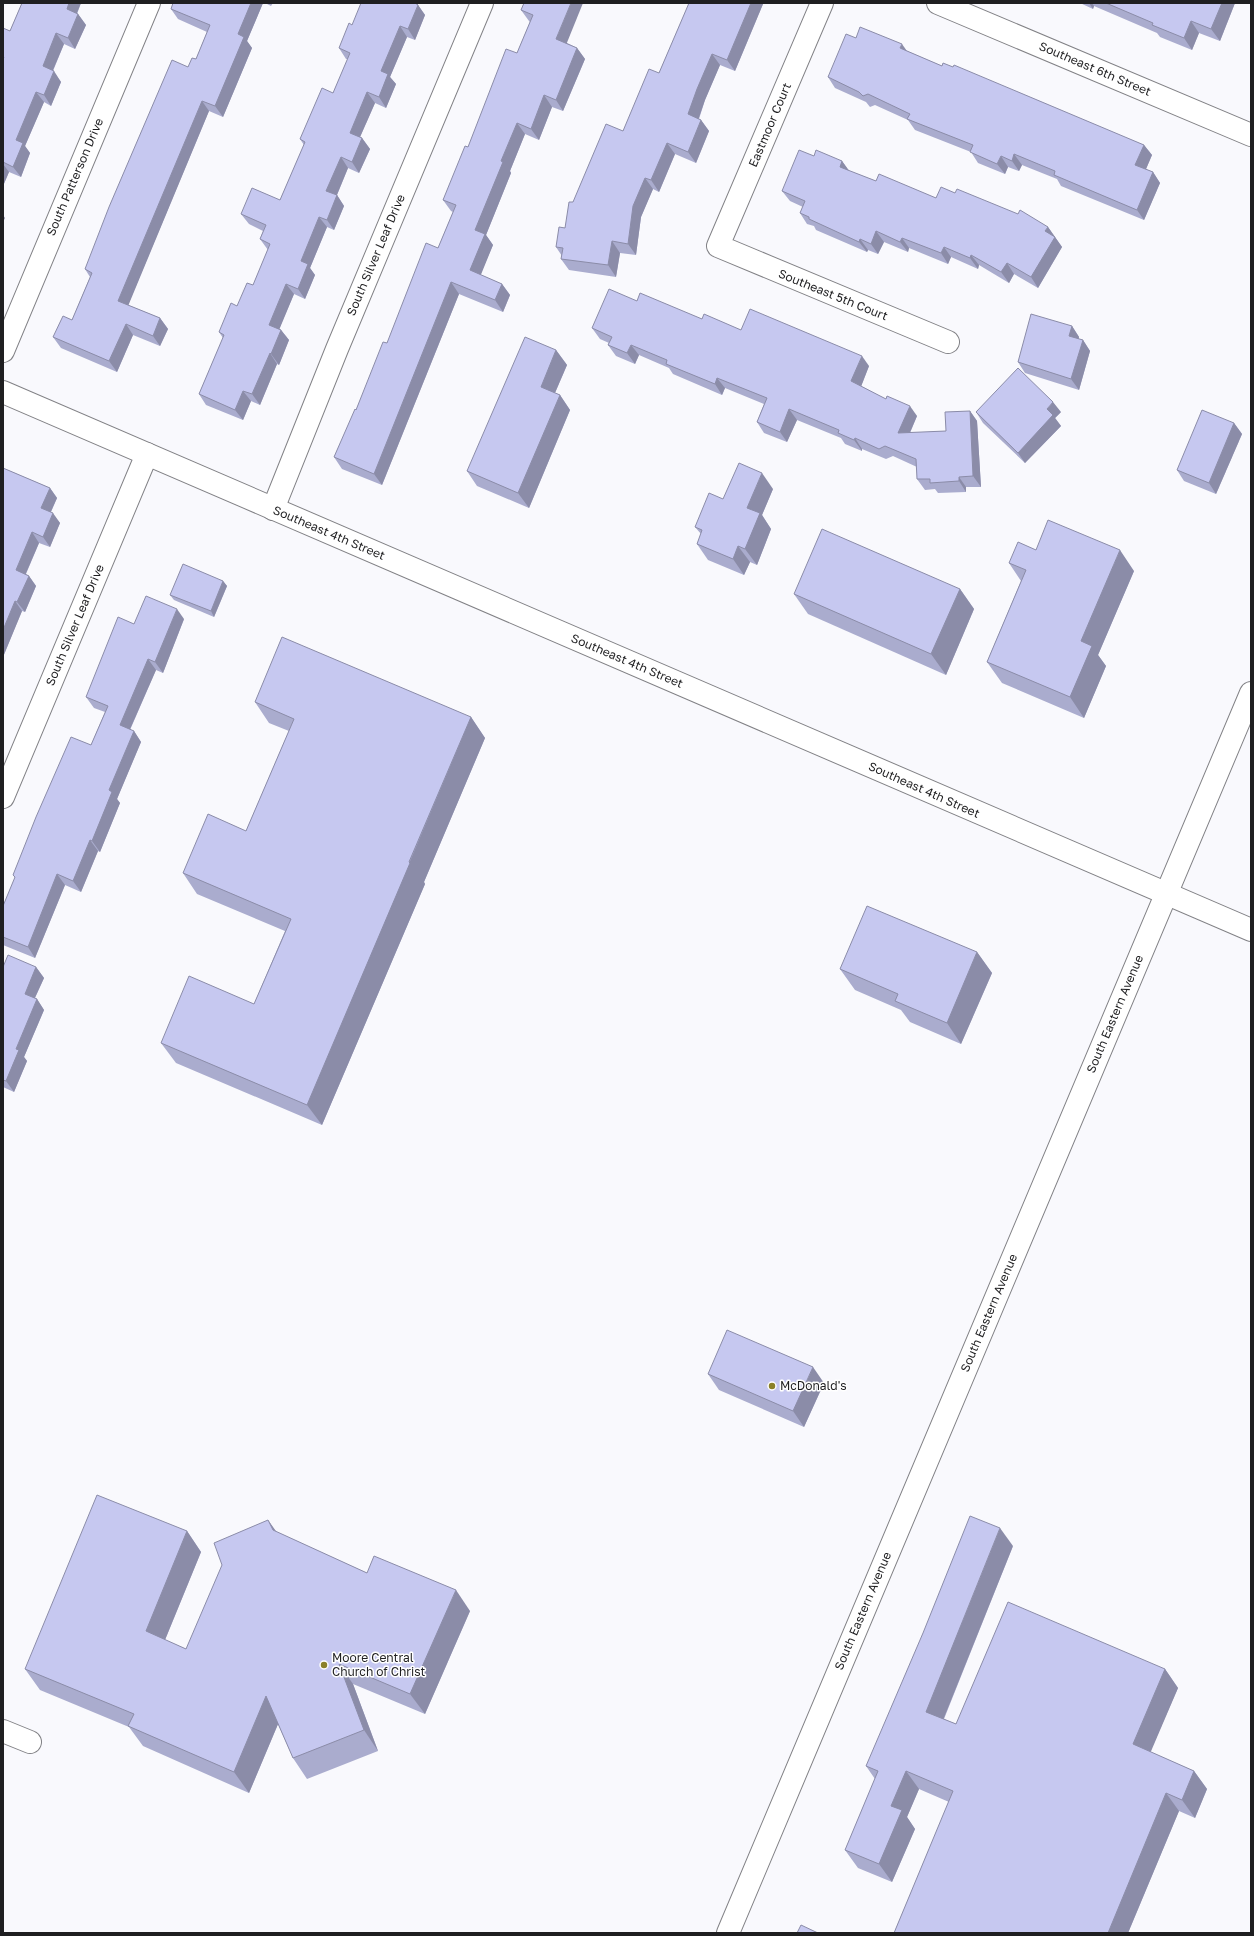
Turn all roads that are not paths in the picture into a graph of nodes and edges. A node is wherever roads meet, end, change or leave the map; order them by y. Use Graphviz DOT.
graph roads {
  1 [pos="149,3"];
  2 [pos="482,3"];
  3 [pos="822,3"];
  4 [pos="938,3"];
  5 [pos="1251,135"];
  6 [pos="718,246"];
  7 [pos="948,342"];
  8 [pos="3,351"];
  9 [pos="3,392"];
  10 [pos="147,454"];
  11 [pos="273,509"];
  12 [pos="1251,693"];
  13 [pos="3,797"];
  14 [pos="1166,894"];
  15 [pos="1251,930"];
  16 [pos="3,1731"];
  17 [pos="30,1742"];
  18 [pos="728,1933"];
  1 -- 8 [label="main road, South Patterson Drive"];
  2 -- 11 [label="main road, South Silver Leaf Drive"];
  3 -- 6 [label="main road, Eastmoor Court"];
  4 -- 5 [label="main road, Southeast 6th Street"];
  6 -- 7 [label="main road, Southeast 5th Court"];
  9 -- 10 [label="main road, Southeast 4th Street"];
  10 -- 11 [label="main road, Southeast 4th Street"];
  10 -- 13 [label="main road, South Silver Leaf Drive"];
  11 -- 14 [label="main road, Southeast 4th Street"];
  12 -- 14 [label="main road, South Eastern Avenue"];
  14 -- 15 [label="main road, Southeast 4th Street"];
  14 -- 18 [label="main road, South Eastern Avenue"];
  16 -- 17 [label="main road"];
}
